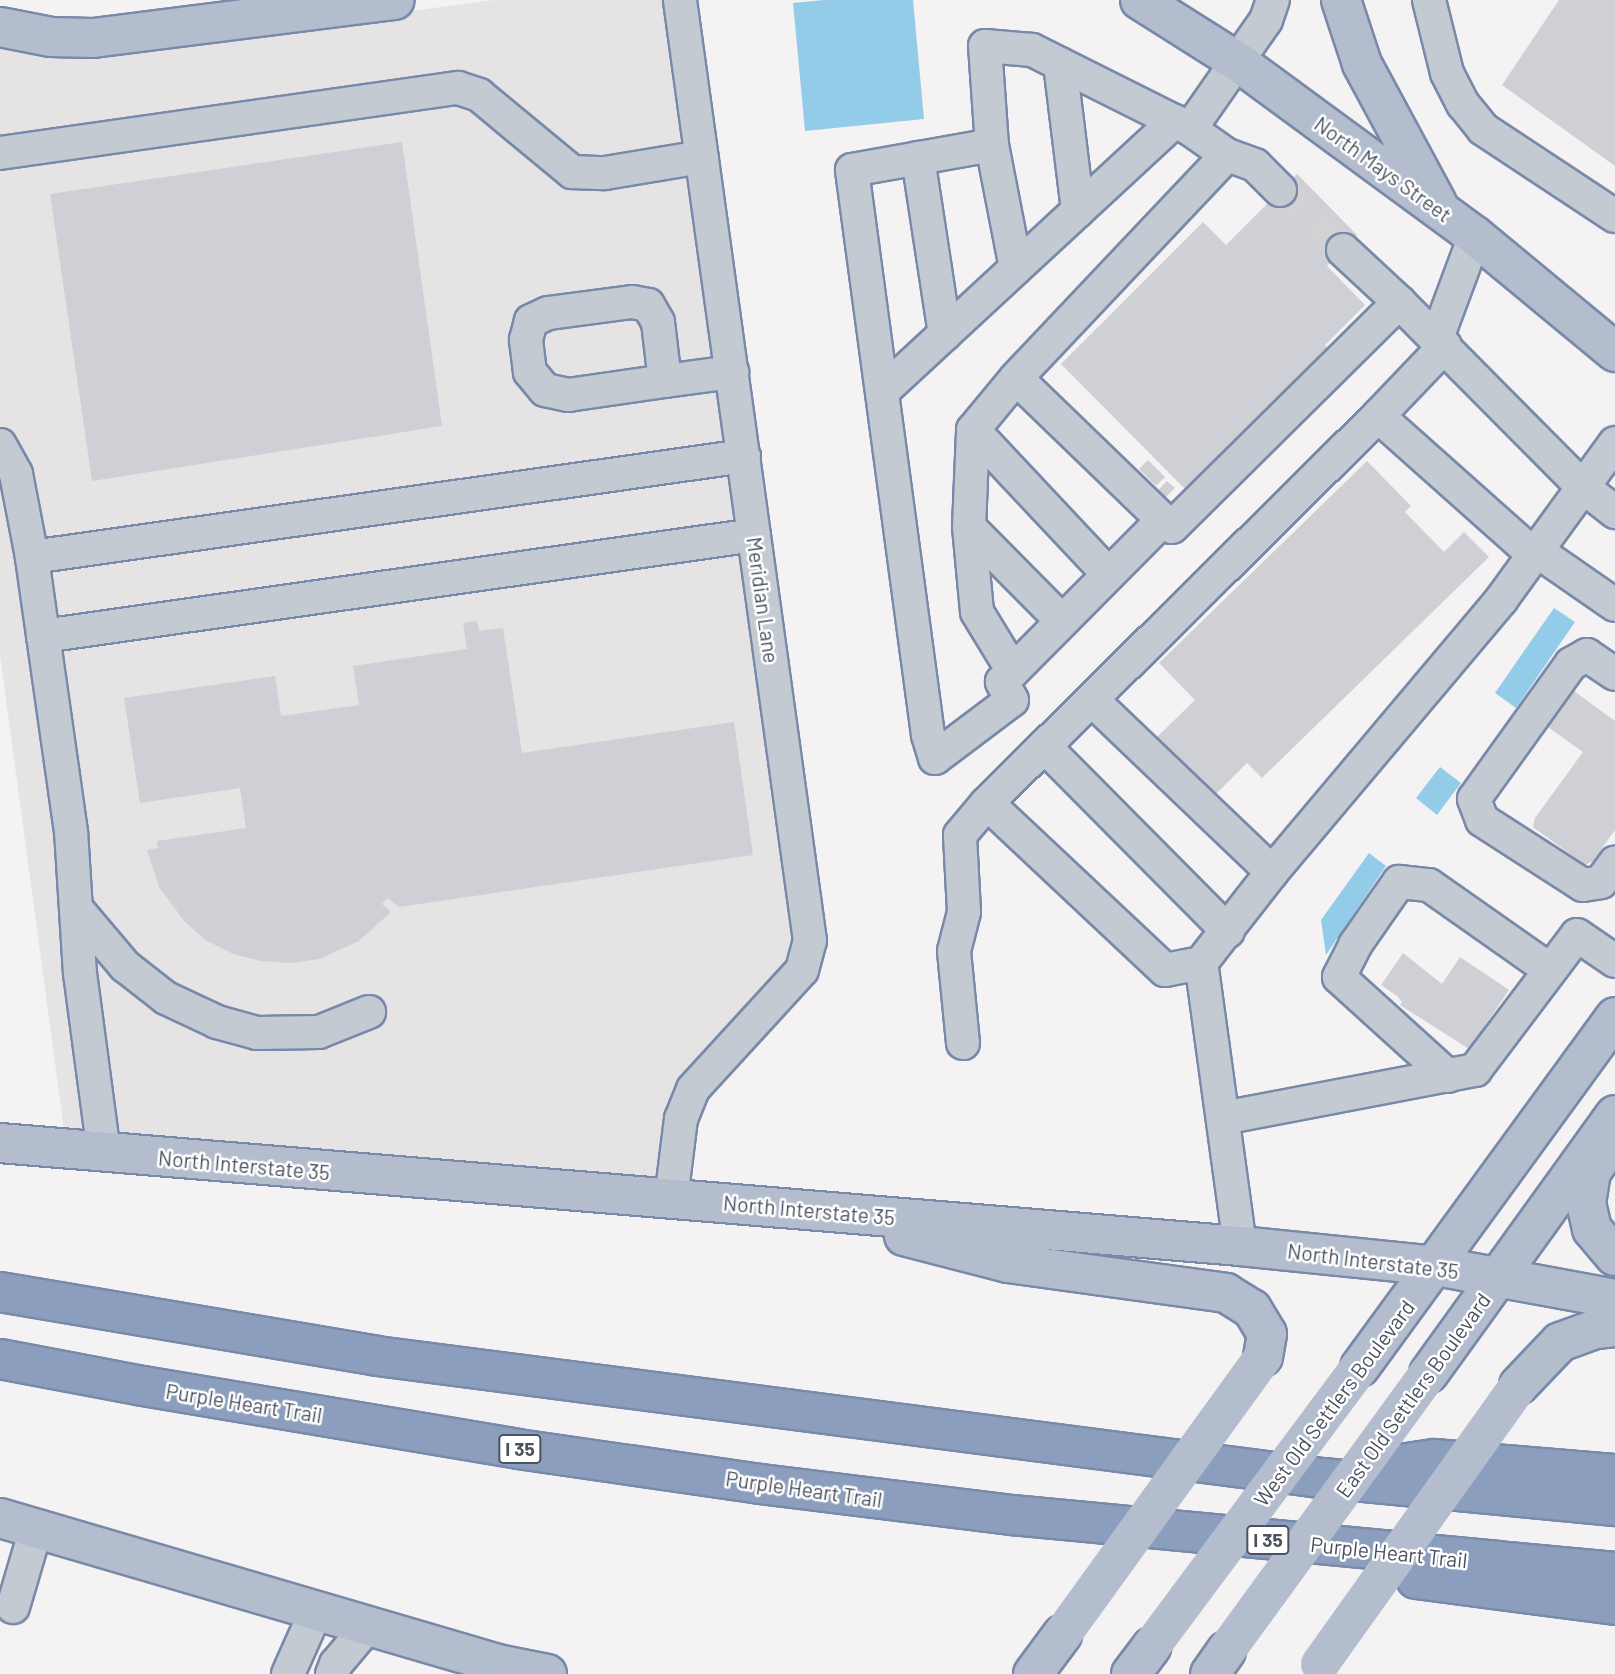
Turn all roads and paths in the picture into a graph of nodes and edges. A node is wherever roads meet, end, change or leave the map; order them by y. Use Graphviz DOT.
graph roads {
  1 [pos="395,0"];
  2 [pos="1140,0"];
  3 [pos="1273,0"];
  4 [pos="1341,0"];
  5 [pos="1429,0"];
  6 [pos="681,5"];
  7 [pos="256,9"];
  8 [pos="0,27"];
  9 [pos="1238,62"];
  10 [pos="1060,64"];
  11 [pos="1182,125"];
  12 [pos="992,145"];
  13 [pos="0,153"];
  14 [pos="1227,155"];
  15 [pos="702,157"];
  16 [pos="918,158"];
  17 [pos="1280,190"];
  18 [pos="1078,211"];
  19 [pos="1443,214"];
  20 [pos="1615,216"];
  21 [pos="1475,236"];
  22 [pos="1343,250"];
  23 [pos="1016,268"];
  24 [pos="1399,302"];
  25 [pos="945,334"];
  26 [pos="1441,342"];
  27 [pos="1615,352"];
  28 [pos="732,372"];
  29 [pos="1016,378"];
  30 [pos="665,381"];
  31 [pos="882,392"];
  32 [pos="1378,416"];
  33 [pos="973,430"];
  34 [pos="1615,443"];
  35 [pos="0,445"];
  36 [pos="744,456"];
  37 [pos="1583,487"];
  38 [pos="1615,512"];
  39 [pos="1163,520"];
  40 [pos="970,527"];
  41 [pos="754,535"];
  42 [pos="1535,553"];
  43 [pos="32,557"];
  44 [pos="1108,574"];
  45 [pos="1615,605"];
  46 [pos="1062,621"];
  47 [pos="43,636"];
  48 [pos="1013,671"];
  49 [pos="1615,674"];
  50 [pos="1092,700"];
  51 [pos="1044,746"];
  52 [pos="987,803"];
  53 [pos="1615,863"];
  54 [pos="1272,872"];
  55 [pos="76,908"];
  56 [pos="1227,931"];
  57 [pos="1615,961"];
  58 [pos="1201,964"];
  59 [pos="1550,970"];
  60 [pos="369,1012"];
  61 [pos="1615,1017"];
  62 [pos="963,1043"];
  63 [pos="1448,1076"];
  64 [pos="1615,1115"];
  65 [pos="1223,1118"];
  66 [pos="1615,1137"];
  67 [pos="0,1143"];
  68 [pos="104,1153"];
  69 [pos="677,1156"];
  70 [pos="627,1196"];
  71 [pos="671,1199"];
  72 [pos="807,1210"];
  73 [pos="1240,1246"];
  74 [pos="1615,1256"];
  75 [pos="1436,1266"];
  76 [pos="1498,1277"];
  77 [pos="0,1292"];
  78 [pos="1615,1299"];
  79 [pos="1615,1327"];
  80 [pos="11,1361"];
  81 [pos="1615,1474"];
  82 [pos="1312,1477"];
  83 [pos="1615,1506"];
  84 [pos="1012,1515"];
  85 [pos="0,1518"];
  86 [pos="36,1529"];
  87 [pos="1615,1572"];
  88 [pos="1615,1605"];
  89 [pos="13,1607"];
  90 [pos="317,1609"];
  91 [pos="369,1625"];
  92 [pos="1141,1660"];
  93 [pos="1218,1663"];
  94 [pos="1319,1669"];
  95 [pos="288,1674"];
  96 [pos="332,1674"];
  97 [pos="547,1674"];
  98 [pos="1033,1674"];
  1 -- 7 [label="main road"];
  2 -- 9 [label="main road, North Mays Street"];
  3 -- 9 [label="street"];
  4 -- 19 [label="main road"];
  5 -- 20 [label="street"];
  6 -- 15 [label="street, Meridian Lane"];
  7 -- 8 [label="main road"];
  9 -- 11 [label="street"];
  9 -- 19 [label="main road, North Mays Street"];
  10 -- 11 [label="street"];
  10 -- 12 [label="street"];
  10 -- 18 [label="street"];
  11 -- 14 [label="street"];
  11 -- 18 [label="street"];
  12 -- 16 [label="street"];
  12 -- 23 [label="street"];
  13 -- 15 [label="street"];
  14 -- 17 [label="street"];
  14 -- 29 [label="street"];
  15 -- 28 [label="street, Meridian Lane"];
  16 -- 25 [label="street"];
  16 -- 31 [label="street"];
  18 -- 23 [label="street"];
  19 -- 21 [label="main road, North Mays Street"];
  21 -- 26 [label="street"];
  21 -- 27 [label="main road, North Mays Street"];
  22 -- 24 [label="street"];
  23 -- 25 [label="street"];
  24 -- 26 [label="street"];
  24 -- 39 [label="street"];
  25 -- 31 [label="street"];
  26 -- 32 [label="street"];
  26 -- 37 [label="street"];
  28 -- 30 [label="street"];
  28 -- 36 [label="street, Meridian Lane"];
  29 -- 33 [label="street"];
  29 -- 39 [label="street"];
  30 -- 30 [label="street"];
  31 -- 48 [label="street"];
  32 -- 42 [label="street"];
  32 -- 50 [label="street"];
  33 -- 40 [label="street"];
  33 -- 44 [label="street"];
  34 -- 37 [label="street"];
  35 -- 43 [label="street"];
  36 -- 41 [label="street, Meridian Lane"];
  36 -- 43 [label="street"];
  37 -- 38 [label="street"];
  37 -- 42 [label="street"];
  39 -- 44 [label="street"];
  40 -- 46 [label="street"];
  40 -- 48 [label="street"];
  41 -- 47 [label="street"];
  41 -- 69 [label="street, Meridian Lane"];
  42 -- 45 [label="street"];
  42 -- 54 [label="street"];
  43 -- 47 [label="street"];
  44 -- 46 [label="street"];
  46 -- 48 [label="street"];
  47 -- 55 [label="street"];
  49 -- 53 [label="street"];
  50 -- 51 [label="street"];
  50 -- 54 [label="street"];
  51 -- 52 [label="street"];
  51 -- 56 [label="street"];
  52 -- 58 [label="street"];
  52 -- 62 [label="street"];
  54 -- 56 [label="street"];
  55 -- 60 [label="street"];
  55 -- 68 [label="street"];
  56 -- 58 [label="street"];
  57 -- 59 [label="street"];
  58 -- 65 [label="street"];
  59 -- 63 [label="street"];
  59 -- 63 [label="street"];
  61 -- 75 [label="main road"];
  63 -- 65 [label="street"];
  64 -- 76 [label="main road, East Old Settlers Boulevard"];
  65 -- 73 [label="street"];
  66 -- 74 [label="main road"];
  67 -- 68 [label="main road, North Interstate 35"];
  68 -- 70 [label="main road, North Interstate 35"];
  69 -- 70 [label="street"];
  69 -- 71 [label="street, Meridian Lane"];
  70 -- 71 [label="main road, North Interstate 35"];
  71 -- 72 [label="main road, North Interstate 35"];
  72 -- 73 [label="main road, North Interstate 35"];
  72 -- 98 [label="main road, bridge"];
  73 -- 75 [label="main road, North Interstate 35"];
  75 -- 76 [label="main road, North Interstate 35"];
  75 -- 92 [label="main road, West Old Settlers Boulevard, bridge"];
  76 -- 78 [label="main road, North Interstate 35"];
  76 -- 93 [label="main road, East Old Settlers Boulevard, bridge"];
  77 -- 82 [label="highway"];
  79 -- 94 [label="main road, bridge"];
  80 -- 84 [label="highway, Purple Heart Trail / I 35"];
  81 -- 82 [label="highway"];
  82 -- 83 [label="highway"];
  84 -- 87 [label="highway, Purple Heart Trail / I 35"];
  84 -- 88 [label="highway"];
  85 -- 86 [label="main road"];
  86 -- 89 [label="street"];
  86 -- 90 [label="main road"];
  90 -- 91 [label="main road"];
  90 -- 95 [label="street"];
  91 -- 96 [label="street"];
  91 -- 97 [label="main road"];
}
